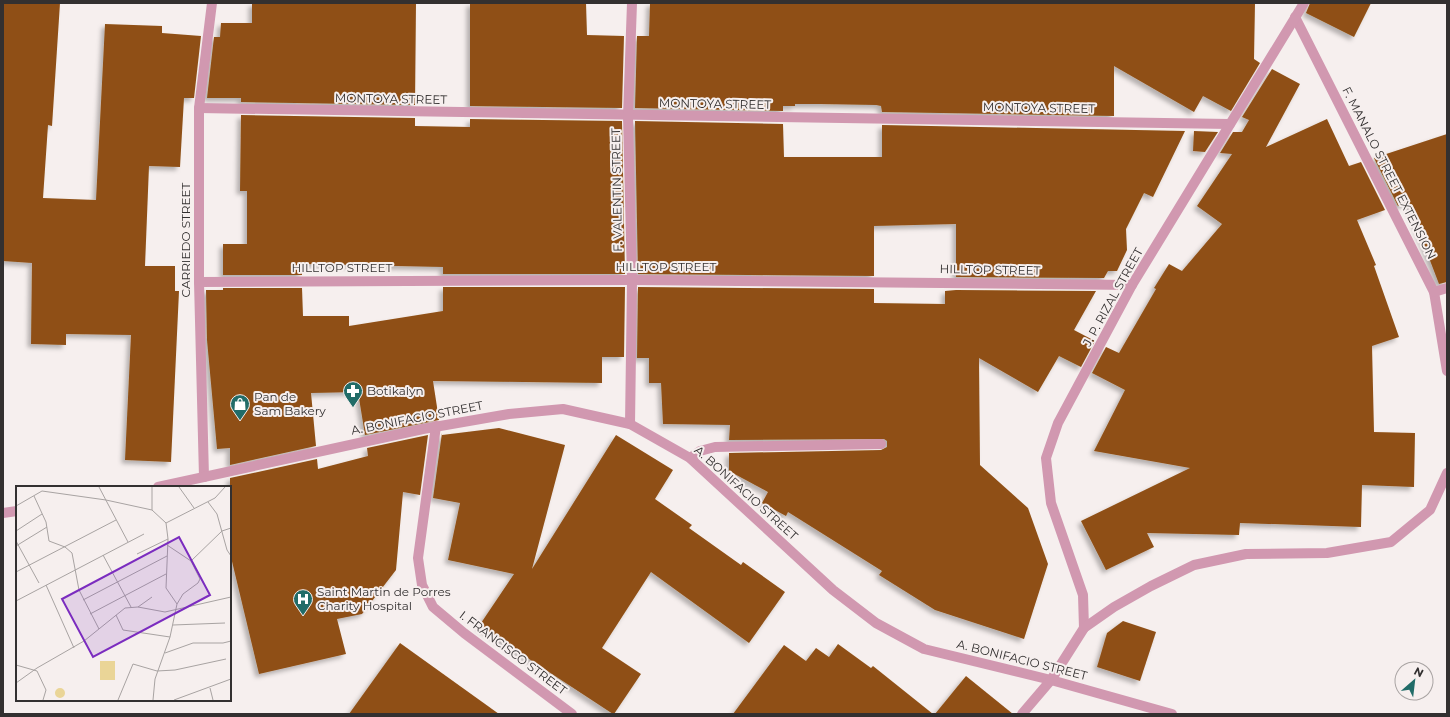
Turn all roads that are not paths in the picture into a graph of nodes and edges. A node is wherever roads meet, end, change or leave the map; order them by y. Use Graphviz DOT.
graph roads {
  1 [pos="212,3"];
  2 [pos="632,3"];
  3 [pos="1304,3"];
  4 [pos="1295,17"];
  5 [pos="199,108"];
  6 [pos="628,116"];
  7 [pos="1230,124"];
  8 [pos="632,280"];
  9 [pos="199,282"];
  10 [pos="1132,285"];
  11 [pos="1447,288"];
  12 [pos="1434,292"];
  13 [pos="1447,371"];
  14 [pos="630,424"];
  15 [pos="436,426"];
  16 [pos="881,444"];
  17 [pos="690,458"];
  18 [pos="1447,472"];
  19 [pos="204,477"];
  20 [pos="163,486"];
  21 [pos="16,511"];
  22 [pos="3,513"];
  23 [pos="1084,628"];
  24 [pos="1051,680"];
  25 [pos="572,714"];
  26 [pos="1022,714"];
  27 [pos="1172,714"];
  1 -- 5 [label="street, CARRIEDO STREET"];
  2 -- 6 [label="street, F. VALENTIN STREET"];
  3 -- 4 [label="street, J. P. RIZAL STREET"];
  4 -- 7 [label="street, J. P. RIZAL STREET"];
  4 -- 12 [label="street, F. MANALO STREET EXTENSION"];
  5 -- 6 [label="street, MONTOYA STREET"];
  5 -- 9 [label="street, CARRIEDO STREET"];
  6 -- 7 [label="street, MONTOYA STREET"];
  6 -- 8 [label="street, F. VALENTIN STREET"];
  7 -- 10 [label="street, J. P. RIZAL STREET"];
  8 -- 9 [label="street, HILLTOP STREET"];
  8 -- 10 [label="street, HILLTOP STREET"];
  8 -- 14 [label="street, F. VALENTIN STREET"];
  9 -- 19 [label="street, CARRIEDO STREET"];
  10 -- 23 [label="street, J. P. RIZAL STREET"];
  11 -- 12 [label="street"];
  12 -- 13 [label="street, F. MANALO STREET EXTENSION"];
  14 -- 15 [label="street, A. BONIFACIO STREET"];
  14 -- 17 [label="street, A. BONIFACIO STREET"];
  15 -- 19 [label="street, A. BONIFACIO STREET"];
  15 -- 25 [label="street, I. FRANCISCO STREET"];
  16 -- 17 [label="street"];
  17 -- 24 [label="street, A. BONIFACIO STREET"];
  18 -- 23 [label="street"];
  19 -- 20 [label="street, A. BONIFACIO STREET"];
  21 -- 22 [label="street"];
  23 -- 24 [label="street"];
  24 -- 26 [label="street"];
  24 -- 27 [label="street, A. BONIFACIO STREET"];
}
